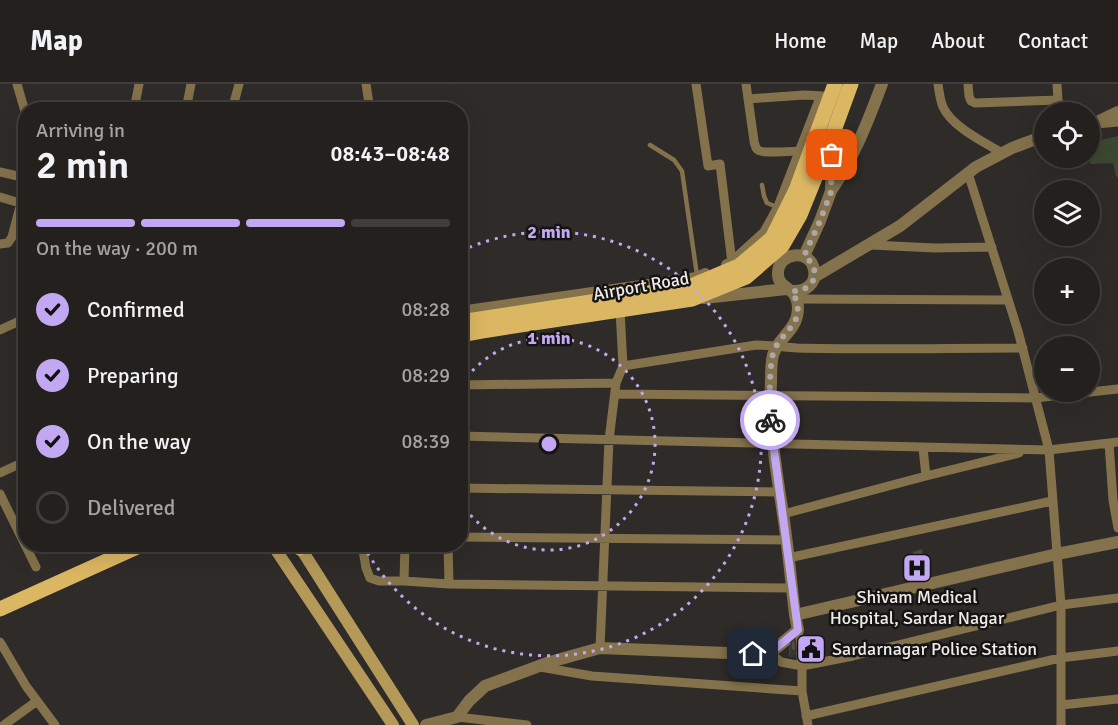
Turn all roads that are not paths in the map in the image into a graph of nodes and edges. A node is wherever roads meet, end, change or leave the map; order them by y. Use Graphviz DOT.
graph roads {
  1 [pos="17,84"];
  2 [pos="139,84"];
  3 [pos="191,84"];
  4 [pos="238,84"];
  5 [pos="366,84"];
  6 [pos="696,84"];
  7 [pos="746,84"];
  8 [pos="827,84"];
  9 [pos="835,84"];
  10 [pos="843,84"];
  11 [pos="851,84"];
  12 [pos="882,84"];
  13 [pos="938,84"];
  14 [pos="968,84"];
  15 [pos="1057,84"];
  16 [pos="823,96"];
  17 [pos="748,99"];
  18 [pos="1058,100"];
  19 [pos="22,102"];
  20 [pos="136,102"];
  21 [pos="188,102"];
  22 [pos="234,102"];
  23 [pos="369,102"];
  24 [pos="1118,112"];
  25 [pos="1100,120"];
  26 [pos="837,121"];
  27 [pos="1118,122"];
  28 [pos="1100,124"];
  29 [pos="832,136"];
  30 [pos="1034,140"];
  31 [pos="650,145"];
  32 [pos="802,151"];
  33 [pos="1002,153"];
  34 [pos="0,172"];
  35 [pos="968,173"];
  36 [pos="18,176"];
  37 [pos="762,185"];
  38 [pos="831,192"];
  39 [pos="0,197"];
  40 [pos="18,202"];
  41 [pos="779,208"];
  42 [pos="18,212"];
  43 [pos="0,244"];
  44 [pos="871,245"];
  45 [pos="992,247"];
  46 [pos="804,256"];
  47 [pos="776,259"];
  48 [pos="732,263"];
  49 [pos="814,277"];
  50 [pos="698,278"];
  51 [pos="791,293"];
  52 [pos="692,299"];
  53 [pos="1008,300"];
  54 [pos="620,310"];
  55 [pos="468,311"];
  56 [pos="468,320"];
  57 [pos="18,322"];
  58 [pos="0,330"];
  59 [pos="468,334"];
  60 [pos="778,345"];
  61 [pos="1023,348"];
  62 [pos="623,366"];
  63 [pos="616,383"];
  64 [pos="468,385"];
  65 [pos="1118,388"];
  66 [pos="1100,390"];
  67 [pos="616,394"];
  68 [pos="1034,394"];
  69 [pos="770,396"];
  70 [pos="1034,398"];
  71 [pos="1036,402"];
  72 [pos="468,436"];
  73 [pos="609,440"];
  74 [pos="1114,442"];
  75 [pos="772,444"];
  76 [pos="923,448"];
  77 [pos="1033,450"];
  78 [pos="1049,450"];
  79 [pos="18,465"];
  80 [pos="0,473"];
  81 [pos="926,476"];
  82 [pos="468,488"];
  83 [pos="607,489"];
  84 [pos="779,492"];
  85 [pos="0,494"];
  86 [pos="1052,501"];
  87 [pos="1116,505"];
  88 [pos="783,514"];
  89 [pos="1118,528"];
  90 [pos="18,530"];
  91 [pos="468,537"];
  92 [pos="604,538"];
  93 [pos="786,540"];
  94 [pos="1118,542"];
  95 [pos="29,552"];
  96 [pos="107,552"];
  97 [pos="126,552"];
  98 [pos="277,552"];
  99 [pos="303,552"];
  100 [pos="363,552"];
  101 [pos="405,552"];
  102 [pos="448,552"];
  103 [pos="1057,554"];
  104 [pos="788,558"];
  105 [pos="36,567"];
  106 [pos="404,581"];
  107 [pos="449,584"];
  108 [pos="602,586"];
  109 [pos="792,588"];
  110 [pos="1118,598"];
  111 [pos="0,601"];
  112 [pos="1061,605"];
  113 [pos="0,609"];
  114 [pos="795,615"];
  115 [pos="798,630"];
  116 [pos="0,642"];
  117 [pos="600,648"];
  118 [pos="1118,651"];
  119 [pos="770,653"];
  120 [pos="1060,658"];
  121 [pos="538,666"];
  122 [pos="802,666"];
  123 [pos="802,691"];
  124 [pos="1118,699"];
  125 [pos="37,701"];
  126 [pos="1061,705"];
  127 [pos="457,717"];
  128 [pos="807,720"];
  129 [pos="4,725"];
  130 [pos="55,725"];
  131 [pos="393,725"];
  132 [pos="413,725"];
  133 [pos="427,725"];
  134 [pos="527,725"];
  135 [pos="1061,725"];
  1 -- 19 [label="street"];
  2 -- 20 [label="street"];
  3 -- 21 [label="street"];
  4 -- 22 [label="street"];
  5 -- 23 [label="street"];
  6 -- 48 [label="street"];
  7 -- 17 [label="street"];
  8 -- 16 [label="street"];
  9 -- 56 [label="main road, Airport Road"];
  10 -- 26 [label="main road"];
  11 -- 26 [label="main road, Airport Road"];
  12 -- 38 [label="street"];
  13 -- 33 [label="street"];
  14 -- 18 [label="street"];
  15 -- 18 [label="street"];
  16 -- 17 [label="street"];
  16 -- 32 [label="street"];
  17 -- 32 [label="street"];
  24 -- 25 [label="street"];
  26 -- 29 [label="main road, Airport Road"];
  27 -- 28 [label="street"];
  29 -- 38 [label="street"];
  29 -- 47 [label="main road, Airport Road"];
  30 -- 33 [label="street"];
  31 -- 50 [label="lane"];
  32 -- 41 [label="street"];
  33 -- 35 [label="street"];
  34 -- 36 [label="street"];
  35 -- 44 [label="street"];
  35 -- 45 [label="street"];
  37 -- 41 [label="lane"];
  38 -- 46 [label="street"];
  39 -- 40 [label="street"];
  41 -- 48 [label="street"];
  42 -- 43 [label="street"];
  44 -- 45 [label="street"];
  44 -- 49 [label="street"];
  45 -- 53 [label="street"];
  46 -- 47 [label="street"];
  46 -- 49 [label="street"];
  47 -- 51 [label="street"];
  47 -- 52 [label="main road, Airport Road"];
  48 -- 50 [label="street"];
  49 -- 51 [label="street"];
  50 -- 55 [label="street"];
  51 -- 52 [label="street"];
  51 -- 53 [label="street"];
  51 -- 60 [label="street"];
  52 -- 54 [label="main road, Airport Road"];
  53 -- 61 [label="street"];
  54 -- 59 [label="main road, Airport Road"];
  54 -- 62 [label="street"];
  57 -- 58 [label="street"];
  60 -- 61 [label="street"];
  60 -- 62 [label="street"];
  60 -- 69 [label="street"];
  61 -- 68 [label="street"];
  62 -- 63 [label="street"];
  63 -- 64 [label="street"];
  63 -- 67 [label="street"];
  65 -- 66 [label="street"];
  67 -- 69 [label="street"];
  67 -- 73 [label="street"];
  69 -- 70 [label="street"];
  69 -- 75 [label="street"];
  71 -- 78 [label="street"];
  72 -- 73 [label="street"];
  73 -- 75 [label="street"];
  73 -- 83 [label="street"];
  74 -- 78 [label="street"];
  74 -- 87 [label="street"];
  75 -- 76 [label="street"];
  75 -- 84 [label="street"];
  76 -- 77 [label="street"];
  76 -- 81 [label="street"];
  77 -- 78 [label="street"];
  77 -- 81 [label="street"];
  78 -- 86 [label="street"];
  79 -- 80 [label="street"];
  81 -- 88 [label="street"];
  82 -- 83 [label="street"];
  83 -- 84 [label="street"];
  83 -- 92 [label="street"];
  84 -- 88 [label="street"];
  85 -- 90 [label="street"];
  86 -- 103 [label="street"];
  86 -- 104 [label="street"];
  87 -- 89 [label="street"];
  88 -- 93 [label="street"];
  91 -- 92 [label="street"];
  92 -- 93 [label="street"];
  92 -- 108 [label="street"];
  93 -- 104 [label="street"];
  94 -- 103 [label="street"];
  95 -- 105 [label="street"];
  96 -- 111 [label="main road"];
  97 -- 113 [label="main road"];
  98 -- 131 [label="main road"];
  99 -- 132 [label="main road"];
  100 -- 106 [label="street"];
  101 -- 106 [label="street"];
  102 -- 107 [label="street"];
  103 -- 112 [label="street"];
  103 -- 114 [label="street"];
  104 -- 109 [label="street"];
  106 -- 107 [label="street"];
  107 -- 108 [label="street"];
  108 -- 109 [label="street"];
  108 -- 117 [label="street"];
  109 -- 114 [label="street"];
  110 -- 112 [label="street"];
  112 -- 120 [label="street"];
  112 -- 122 [label="street"];
  114 -- 115 [label="street"];
  115 -- 119 [label="street"];
  115 -- 122 [label="street"];
  116 -- 125 [label="street"];
  117 -- 119 [label="street"];
  117 -- 121 [label="street"];
  118 -- 120 [label="street"];
  119 -- 122 [label="street"];
  120 -- 126 [label="street"];
  120 -- 128 [label="street"];
  121 -- 123 [label="street"];
  121 -- 127 [label="street"];
  122 -- 123 [label="street"];
  123 -- 128 [label="street"];
  124 -- 126 [label="street"];
  125 -- 129 [label="street"];
  125 -- 130 [label="street"];
  126 -- 135 [label="street"];
  127 -- 133 [label="street"];
  127 -- 134 [label="street"];
}
